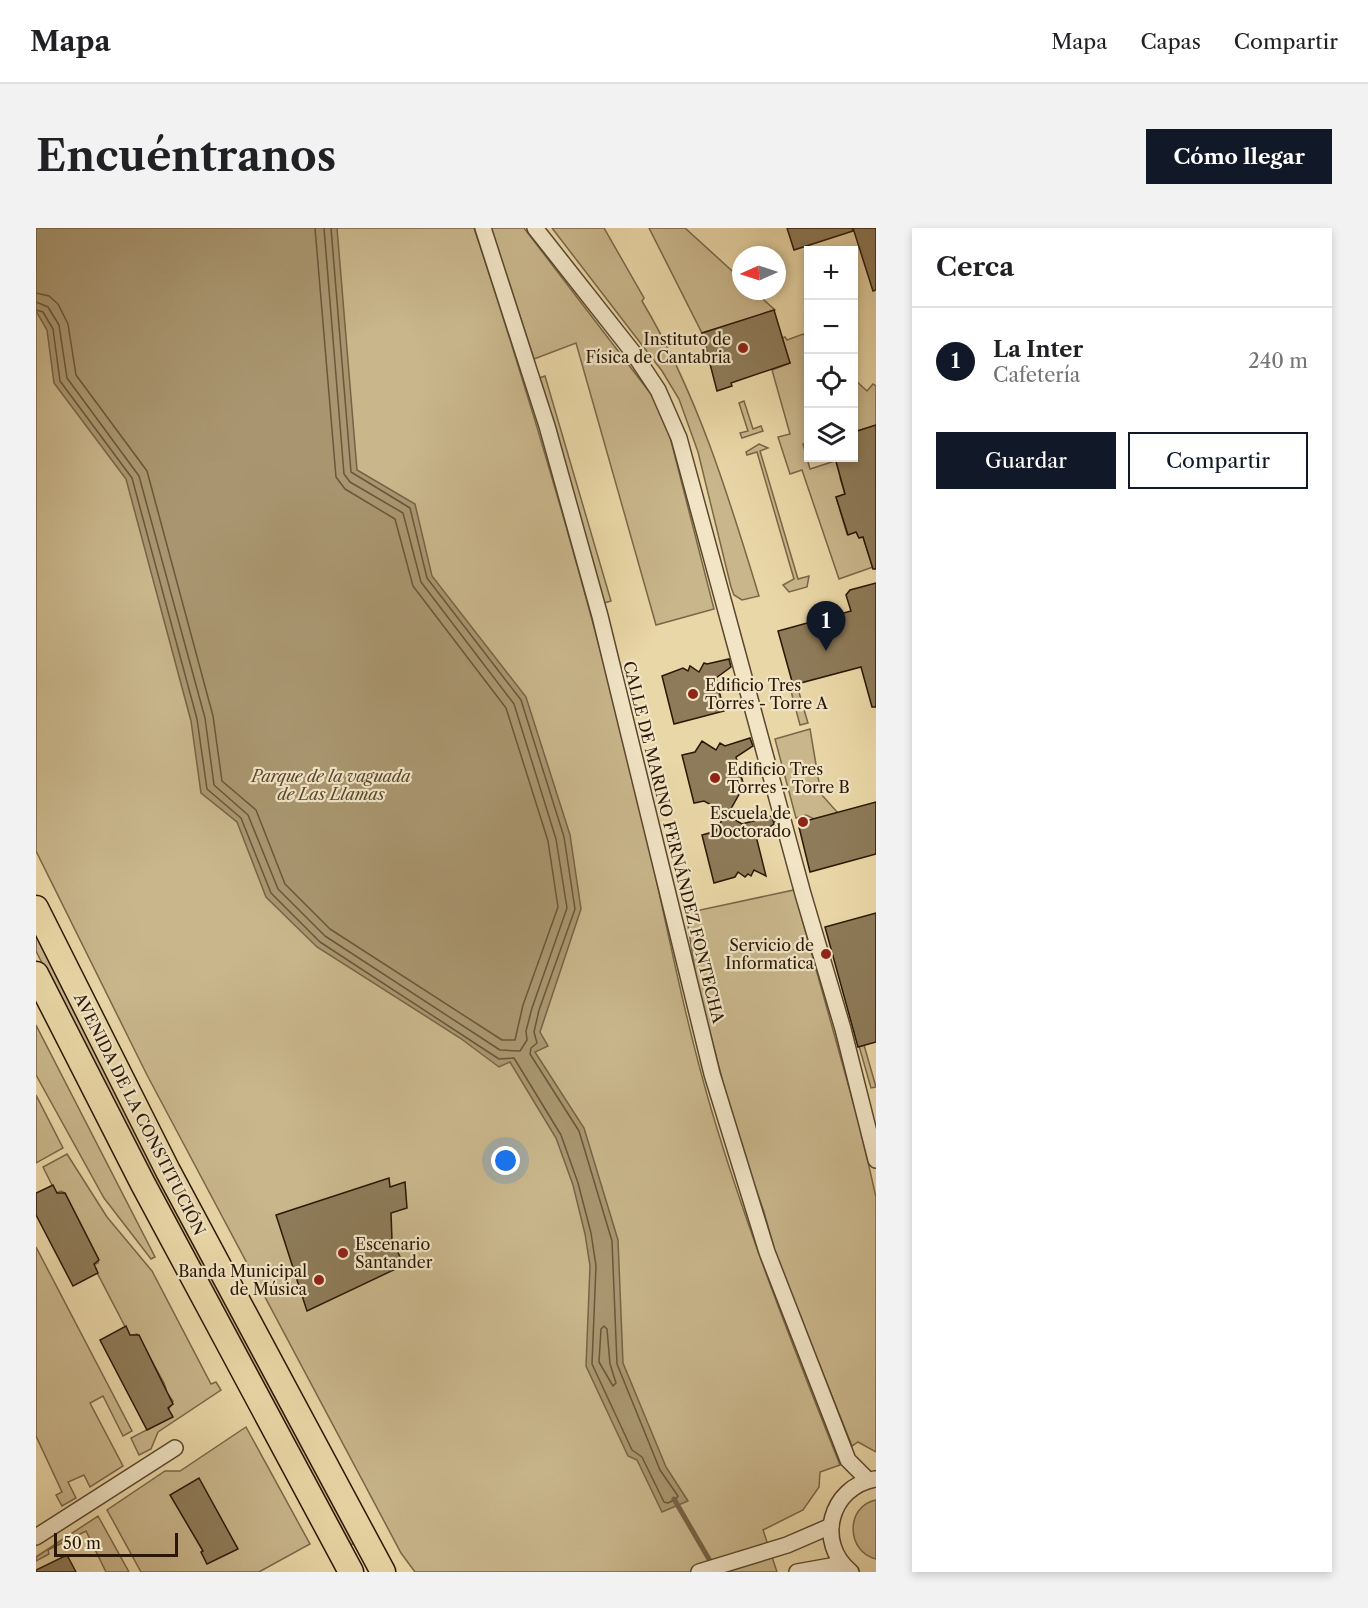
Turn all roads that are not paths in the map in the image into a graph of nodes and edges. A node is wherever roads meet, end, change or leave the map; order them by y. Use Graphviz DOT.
graph roads {
  1 [pos="483,228"];
  2 [pos="535,228"];
  3 [pos="36,908"];
  4 [pos="36,974"];
  5 [pos="876,1160"];
  6 [pos="175,1448"];
  7 [pos="848,1460"];
  8 [pos="872,1479"];
  9 [pos="847,1492"];
  10 [pos="831,1526"];
  11 [pos="36,1537"];
  12 [pos="847,1568"];
  13 [pos="351,1572"];
  14 [pos="383,1572"];
  15 [pos="699,1572"];
  16 [pos="797,1572"];
  1 -- 7 [label="street, CALLE DE MARINO FERNÁNDEZ FONTECHA"];
  2 -- 5 [label="street"];
  3 -- 14 [label="main road, AVENIDA DE LA CONSTITUCIÓN"];
  4 -- 13 [label="main road, AVENIDA DE LA CONSTITUCIÓN"];
  6 -- 11 [label="street"];
  7 -- 8 [label="street, CALLE DE MARINO FERNÁNDEZ FONTECHA"];
  7 -- 9 [label="street, CALLE DE MARINO FERNÁNDEZ FONTECHA"];
  8 -- 9 [label="street"];
  9 -- 10 [label="street"];
  10 -- 12 [label="street"];
  10 -- 15 [label="street"];
  12 -- 16 [label="street"];
}
